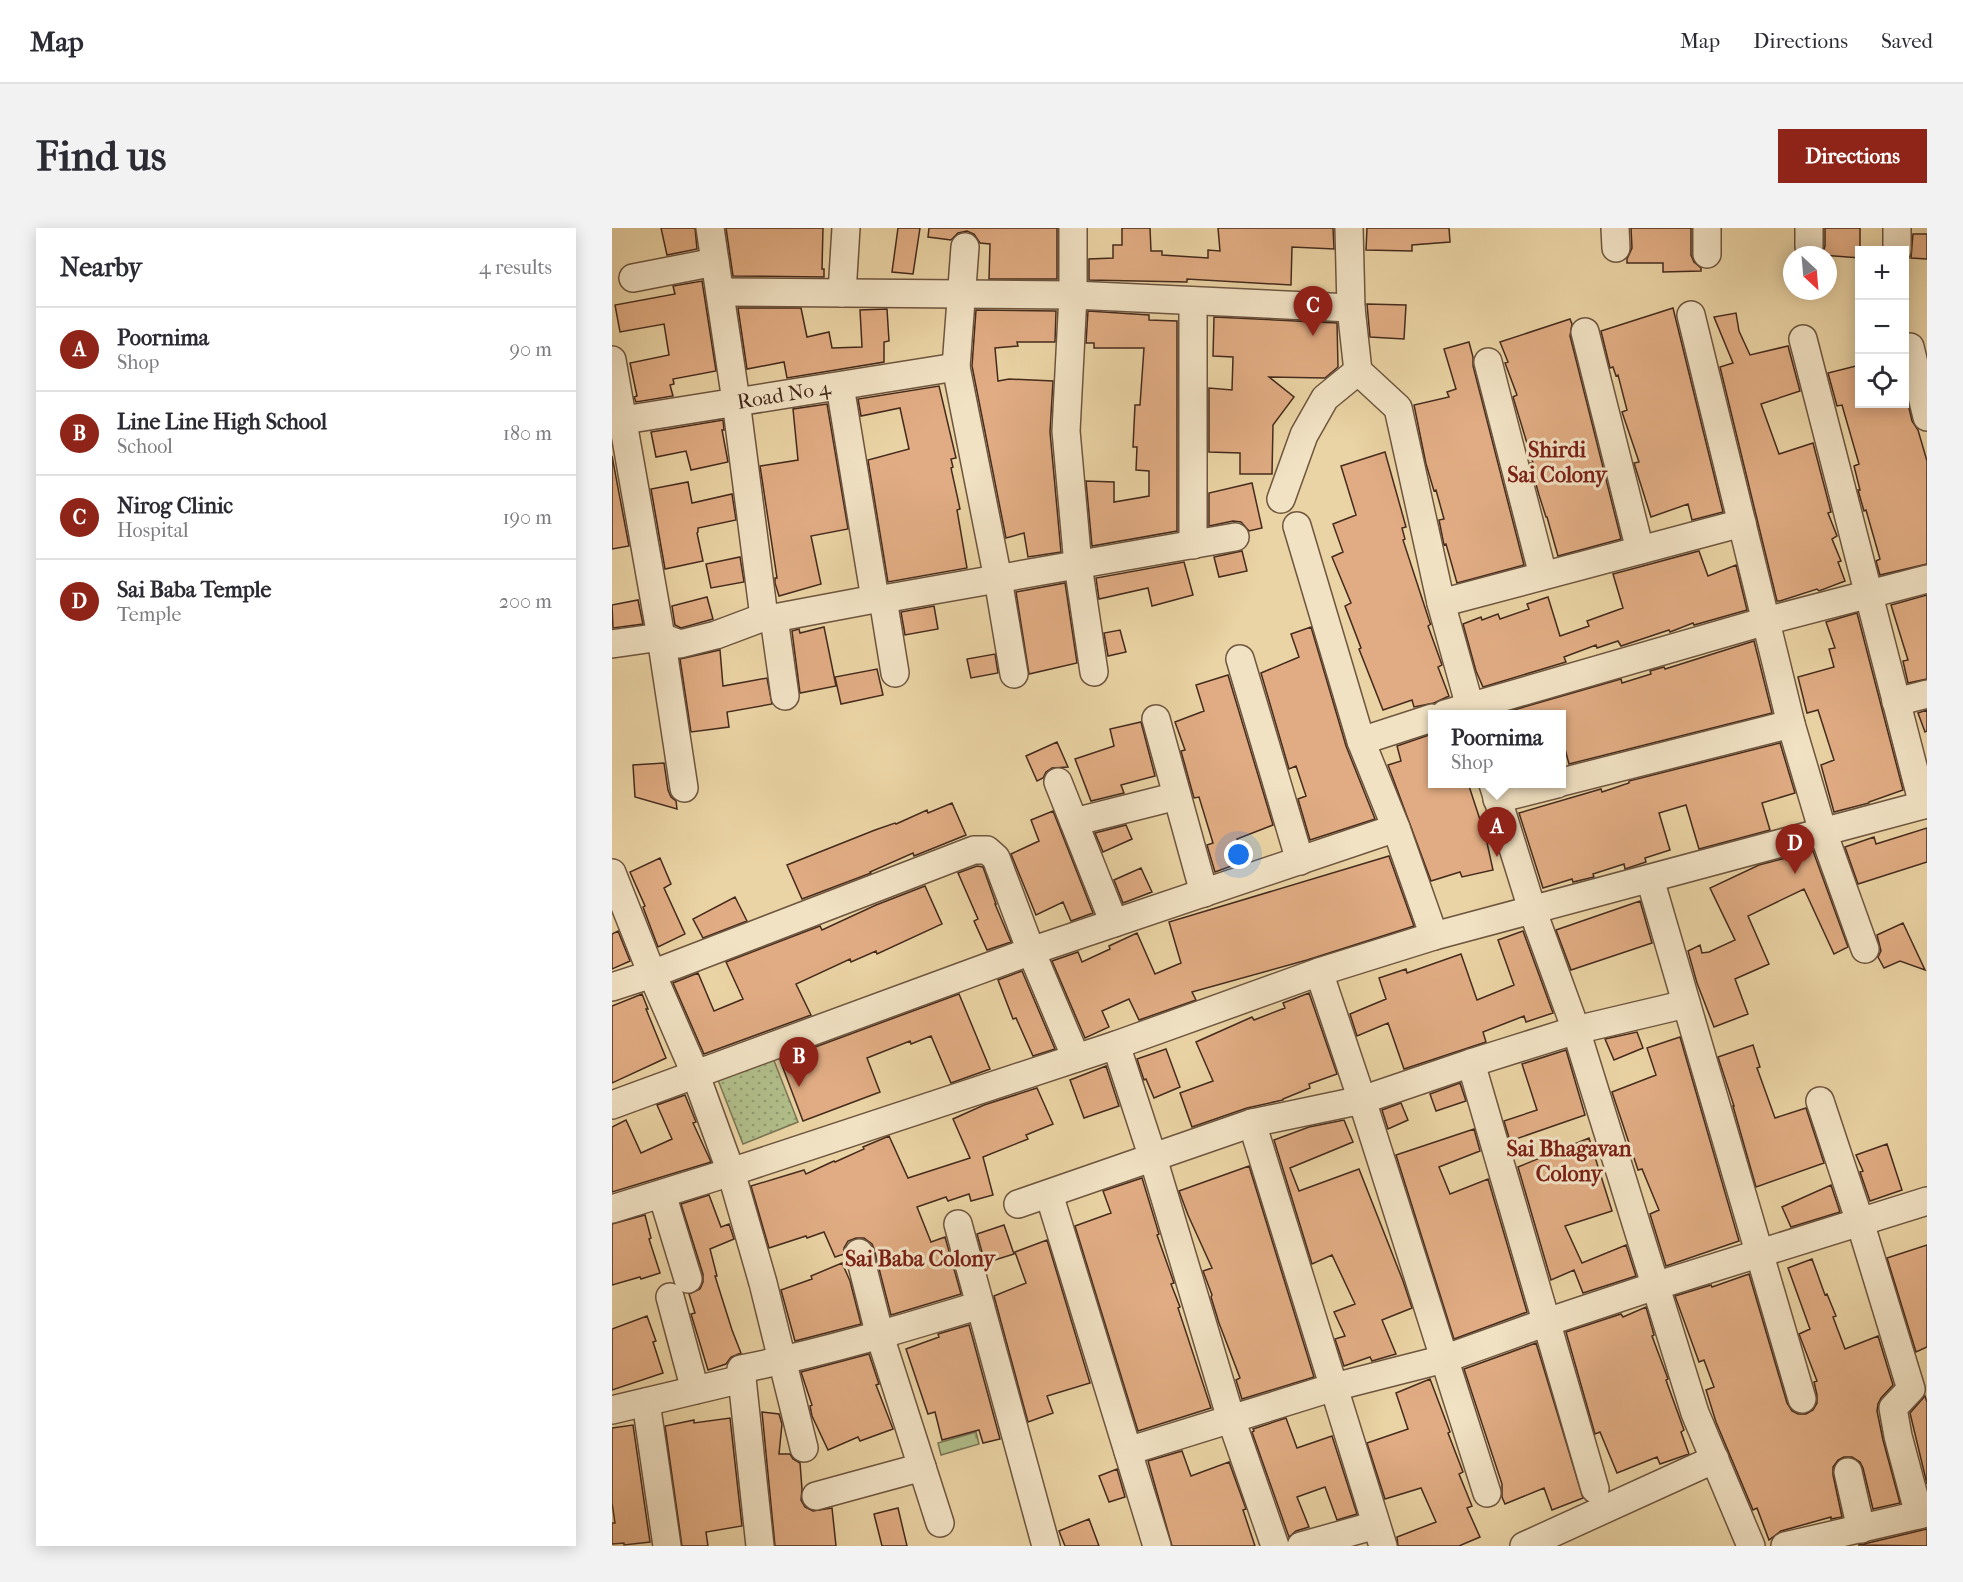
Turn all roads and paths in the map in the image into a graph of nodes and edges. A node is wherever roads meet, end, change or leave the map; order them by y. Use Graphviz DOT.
graph roads {
  1 [pos="710,228"];
  2 [pos="846,228"];
  3 [pos="1073,228"];
  4 [pos="1350,228"];
  5 [pos="1897,228"];
  6 [pos="1897,246"];
  7 [pos="965,247"];
  8 [pos="716,262"];
  9 [pos="633,279"];
  10 [pos="720,292"];
  11 [pos="842,293"];
  12 [pos="961,294"];
  13 [pos="1073,295"];
  14 [pos="1193,301"];
  15 [pos="1351,308"];
  16 [pos="1691,315"];
  17 [pos="1585,332"];
  18 [pos="1803,339"];
  19 [pos="1910,347"];
  20 [pos="612,360"];
  21 [pos="1488,363"];
  22 [pos="956,368"];
  23 [pos="1358,371"];
  24 [pos="840,386"];
  25 [pos="736,401"];
  26 [pos="1927,417"];
  27 [pos="618,421"];
  28 [pos="1281,499"];
  29 [pos="1742,523"];
  30 [pos="1297,526"];
  31 [pos="1235,537"];
  32 [pos="1192,545"];
  33 [pos="1640,550"];
  34 [pos="1077,565"];
  35 [pos="1543,575"];
  36 [pos="998,579"];
  37 [pos="1927,579"];
  38 [pos="1868,595"];
  39 [pos="879,599"];
  40 [pos="1441,603"];
  41 [pos="769,617"];
  42 [pos="1766,621"];
  43 [pos="661,637"];
  44 [pos="612,644"];
  45 [pos="1240,659"];
  46 [pos="1094,672"];
  47 [pos="895,673"];
  48 [pos="1014,674"];
  49 [pos="1927,694"];
  50 [pos="785,696"];
  51 [pos="1896,702"];
  52 [pos="1462,710"];
  53 [pos="1469,710"];
  54 [pos="1156,719"];
  55 [pos="1428,719"];
  56 [pos="1791,724"];
  57 [pos="1361,741"];
  58 [pos="1566,781"];
  59 [pos="1058,782"];
  60 [pos="684,788"];
  61 [pos="1519,788"];
  62 [pos="1495,791"];
  63 [pos="1177,796"];
  64 [pos="1925,805"];
  65 [pos="1074,822"];
  66 [pos="1396,828"];
  67 [pos="1823,832"];
  68 [pos="1300,861"];
  69 [pos="612,873"];
  70 [pos="1650,879"];
  71 [pos="1204,893"];
  72 [pos="1532,909"];
  73 [pos="1114,923"];
  74 [pos="1434,936"];
  75 [pos="1865,949"];
  76 [pos="1031,951"];
  77 [pos="1319,972"];
  78 [pos="652,974"];
  79 [pos="612,987"];
  80 [pos="1686,1004"];
  81 [pos="1576,1030"];
  82 [pos="1116,1045"];
  83 [pos="1076,1058"];
  84 [pos="1471,1063"];
  85 [pos="695,1073"];
  86 [pos="1362,1100"];
  87 [pos="1820,1101"];
  88 [pos="612,1105"];
  89 [pos="1252,1123"];
  90 [pos="1153,1158"];
  91 [pos="731,1172"];
  92 [pos="662,1194"];
  93 [pos="1049,1194"];
  94 [pos="1927,1202"];
  95 [pos="1018,1204"];
  96 [pos="612,1209"];
  97 [pos="1860,1222"];
  98 [pos="958,1224"];
  99 [pos="859,1253"];
  100 [pos="1759,1254"];
  101 [pos="1655,1286"];
  102 [pos="980,1305"];
  103 [pos="1546,1323"];
  104 [pos="880,1336"];
  105 [pos="1444,1359"];
  106 [pos="783,1361"];
  107 [pos="742,1379"];
  108 [pos="1334,1387"];
  109 [pos="695,1390"];
  110 [pos="1802,1399"];
  111 [pos="646,1402"];
  112 [pos="612,1410"];
  113 [pos="1231,1419"];
  114 [pos="804,1448"];
  115 [pos="1128,1451"];
  116 [pos="1709,1461"];
  117 [pos="922,1467"];
  118 [pos="1848,1472"];
  119 [pos="1595,1489"];
  120 [pos="1487,1493"];
  121 [pos="816,1496"];
  122 [pos="1923,1514"];
  123 [pos="940,1523"];
  124 [pos="1861,1529"];
  125 [pos="1379,1536"];
  126 [pos="1561,1538"];
  127 [pos="1743,1544"];
  128 [pos="667,1546"];
  129 [pos="760,1546"];
  130 [pos="1046,1546"];
  131 [pos="1158,1546"];
  132 [pos="1275,1546"];
  133 [pos="1301,1546"];
  134 [pos="1524,1546"];
  135 [pos="1785,1546"];
  1 -- 8 [label="street"];
  2 -- 11 [label="street"];
  3 -- 13 [label="street"];
  4 -- 15 [label="street"];
  5 -- 6 [label="street"];
  7 -- 12 [label="street"];
  8 -- 9 [label="street"];
  8 -- 10 [label="street"];
  10 -- 11 [label="street"];
  10 -- 25 [label="street"];
  11 -- 12 [label="street"];
  12 -- 13 [label="street"];
  12 -- 22 [label="street"];
  13 -- 14 [label="street"];
  13 -- 34 [label="street"];
  14 -- 15 [label="street"];
  14 -- 32 [label="street"];
  15 -- 23 [label="street"];
  16 -- 29 [label="street"];
  17 -- 33 [label="street"];
  18 -- 38 [label="street"];
  19 -- 26 [label="street"];
  20 -- 27 [label="street"];
  21 -- 35 [label="street"];
  22 -- 24 [label="street, Road No 4"];
  22 -- 36 [label="street"];
  23 -- 28 [label="street"];
  23 -- 40 [label="street"];
  24 -- 25 [label="street, Road No 4"];
  24 -- 39 [label="street"];
  25 -- 27 [label="street, Road No 4"];
  25 -- 41 [label="street"];
  27 -- 43 [label="street"];
  29 -- 33 [label="street"];
  29 -- 42 [label="street"];
  30 -- 57 [label="street"];
  31 -- 32 [label="street"];
  32 -- 34 [label="street"];
  33 -- 35 [label="street"];
  34 -- 36 [label="street"];
  34 -- 46 [label="street"];
  35 -- 40 [label="street"];
  36 -- 39 [label="street"];
  36 -- 48 [label="street"];
  37 -- 38 [label="street"];
  38 -- 42 [label="street"];
  38 -- 51 [label="street"];
  39 -- 41 [label="street"];
  39 -- 47 [label="street"];
  40 -- 52 [label="street"];
  41 -- 43 [label="street"];
  41 -- 50 [label="street"];
  42 -- 53 [label="street"];
  42 -- 56 [label="street"];
  43 -- 44 [label="street"];
  43 -- 60 [label="street"];
  45 -- 68 [label="street"];
  49 -- 51 [label="street"];
  51 -- 64 [label="street"];
  54 -- 63 [label="street"];
  55 -- 57 [label="street"];
  56 -- 58 [label="street"];
  56 -- 67 [label="street"];
  57 -- 66 [label="street"];
  59 -- 65 [label="street"];
  61 -- 62 [label="street"];
  62 -- 72 [label="street"];
  63 -- 65 [label="street"];
  63 -- 71 [label="street"];
  64 -- 67 [label="street"];
  65 -- 73 [label="street"];
  66 -- 68 [label="street"];
  66 -- 74 [label="street"];
  67 -- 70 [label="street"];
  67 -- 75 [label="street"];
  68 -- 71 [label="street"];
  69 -- 78 [label="street"];
  70 -- 72 [label="street"];
  70 -- 80 [label="street"];
  71 -- 73 [label="street"];
  72 -- 74 [label="street"];
  72 -- 81 [label="street"];
  73 -- 76 [label="street"];
  74 -- 77 [label="street"];
  76 -- 78 [label="street"];
  76 -- 83 [label="street"];
  76 -- 85 [label="street"];
  77 -- 82 [label="street"];
  77 -- 86 [label="street"];
  78 -- 79 [label="street"];
  78 -- 85 [label="street"];
  80 -- 81 [label="street"];
  80 -- 100 [label="street"];
  81 -- 84 [label="street"];
  81 -- 101 [label="street"];
  82 -- 83 [label="street"];
  82 -- 90 [label="street"];
  83 -- 91 [label="street"];
  84 -- 86 [label="street"];
  84 -- 103 [label="street"];
  85 -- 88 [label="street"];
  85 -- 91 [label="street"];
  86 -- 89 [label="street"];
  86 -- 105 [label="street"];
  87 -- 97 [label="street"];
  89 -- 90 [label="street"];
  89 -- 108 [label="street"];
  90 -- 93 [label="street"];
  90 -- 113 [label="street"];
  91 -- 92 [label="street"];
  91 -- 106 [label="street"];
  92 -- 96 [label="street"];
  92 -- 109 [label="street"];
  93 -- 95 [label="street"];
  93 -- 115 [label="street"];
  94 -- 97 [label="street"];
  97 -- 100 [label="street"];
  97 -- 122 [label="street"];
  98 -- 102 [label="street"];
  99 -- 104 [label="street"];
  100 -- 101 [label="street"];
  100 -- 110 [label="street"];
  101 -- 103 [label="street"];
  101 -- 116 [label="street"];
  102 -- 104 [label="street"];
  102 -- 130 [label="street"];
  103 -- 105 [label="street"];
  103 -- 119 [label="street"];
  104 -- 106 [label="street"];
  104 -- 117 [label="street"];
  105 -- 108 [label="street"];
  105 -- 120 [label="street"];
  106 -- 107 [label="street"];
  106 -- 114 [label="street"];
  107 -- 109 [label="street"];
  107 -- 129 [label="street"];
  108 -- 113 [label="street"];
  108 -- 125 [label="street"];
  109 -- 111 [label="street"];
  111 -- 112 [label="street"];
  111 -- 128 [label="street"];
  113 -- 115 [label="street"];
  113 -- 132 [label="street"];
  115 -- 131 [label="street"];
  116 -- 126 [label="street"];
  116 -- 127 [label="street"];
  117 -- 121 [label="street"];
  117 -- 123 [label="street"];
  118 -- 124 [label="street"];
  122 -- 124 [label="street"];
  124 -- 135 [label="street"];
  125 -- 133 [label="street"];
  126 -- 134 [label="street"];
}
